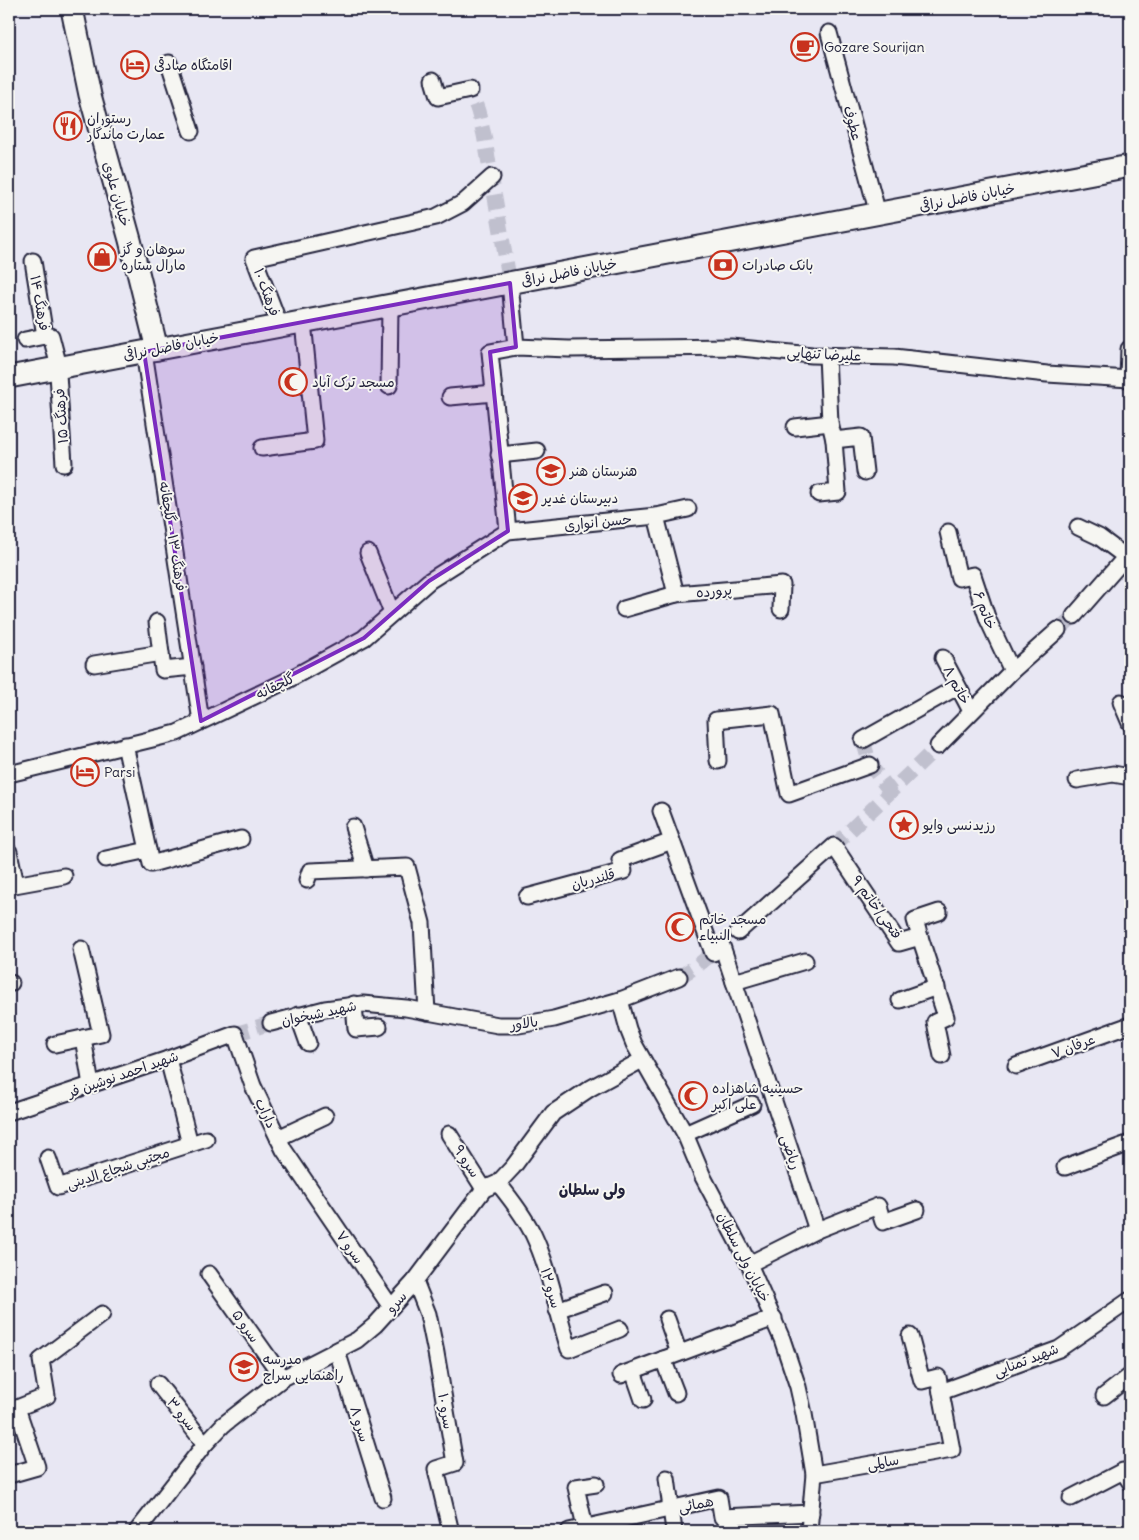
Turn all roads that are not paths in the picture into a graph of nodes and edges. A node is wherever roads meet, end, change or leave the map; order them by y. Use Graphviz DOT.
graph roads {
  1 [pos="72,9"];
  2 [pos="829,33"];
  3 [pos="169,63"];
  4 [pos="433,80"];
  5 [pos="470,90"];
  6 [pos="191,131"];
  7 [pos="1130,166"];
  8 [pos="492,177"];
  9 [pos="878,214"];
  10 [pos="32,260"];
  11 [pos="510,283"];
  12 [pos="390,305"];
  13 [pos="304,322"];
  14 [pos="280,326"];
  15 [pos="44,336"];
  16 [pos="25,340"];
  17 [pos="516,347"];
  18 [pos="1129,349"];
  19 [pos="151,350"];
  20 [pos="827,355"];
  21 [pos="58,369"];
  22 [pos="9,377"];
  23 [pos="1129,379"];
  24 [pos="389,386"];
  25 [pos="494,393"];
  26 [pos="450,397"];
  27 [pos="830,423"];
  28 [pos="795,427"];
  29 [pos="834,440"];
  30 [pos="262,448"];
  31 [pos="537,451"];
  32 [pos="499,454"];
  33 [pos="64,464"];
  34 [pos="865,472"];
  35 [pos="819,494"];
  36 [pos="688,509"];
  37 [pos="656,516"];
  38 [pos="1078,527"];
  39 [pos="508,531"];
  40 [pos="948,532"];
  41 [pos="368,553"];
  42 [pos="1128,555"];
  43 [pos="676,594"];
  44 [pos="781,608"];
  45 [pos="624,609"];
  46 [pos="392,613"];
  47 [pos="1074,616"];
  48 [pos="157,622"];
  49 [pos="1058,630"];
  50 [pos="161,654"];
  51 [pos="943,658"];
  52 [pos="94,664"];
  53 [pos="193,667"];
  54 [pos="1012,671"];
  55 [pos="957,686"];
  56 [pos="1121,702"];
  57 [pos="972,712"];
  58 [pos="201,721"];
  59 [pos="1130,723"];
  60 [pos="863,740"];
  61 [pos="125,745"];
  62 [pos="938,746"];
  63 [pos="718,761"];
  64 [pos="870,764"];
  65 [pos="9,774"];
  66 [pos="1130,777"];
  67 [pos="1077,780"];
  68 [pos="661,811"];
  69 [pos="353,827"];
  70 [pos="241,840"];
  71 [pos="672,842"];
  72 [pos="148,850"];
  73 [pos="9,852"];
  74 [pos="106,859"];
  75 [pos="366,869"];
  76 [pos="64,876"];
  77 [pos="307,880"];
  78 [pos="12,885"];
  79 [pos="527,897"];
  80 [pos="939,912"];
  81 [pos="738,932"];
  82 [pos="920,937"];
  83 [pos="81,949"];
  84 [pos="805,961"];
  85 [pos="678,977"];
  86 [pos="734,982"];
  87 [pos="937,988"];
  88 [pos="620,1000"];
  89 [pos="900,1000"];
  90 [pos="354,1004"];
  91 [pos="427,1012"];
  92 [pos="298,1015"];
  93 [pos="271,1023"];
  94 [pos="1130,1027"];
  95 [pos="378,1028"];
  96 [pos="235,1034"];
  97 [pos="83,1038"];
  98 [pos="54,1044"];
  99 [pos="308,1044"];
  100 [pos="942,1056"];
  101 [pos="168,1059"];
  102 [pos="642,1060"];
  103 [pos="1016,1066"];
  104 [pos="91,1085"];
  105 [pos="752,1104"];
  106 [pos="9,1112"];
  107 [pos="325,1116"];
  108 [pos="449,1134"];
  109 [pos="686,1134"];
  110 [pos="278,1138"];
  111 [pos="206,1139"];
  112 [pos="1130,1143"];
  113 [pos="190,1144"];
  114 [pos="48,1158"];
  115 [pos="1065,1167"];
  116 [pos="491,1186"];
  117 [pos="308,1188"];
  118 [pos="917,1210"];
  119 [pos="817,1230"];
  120 [pos="749,1264"];
  121 [pos="210,1274"];
  122 [pos="415,1281"];
  123 [pos="604,1293"];
  124 [pos="1130,1300"];
  125 [pos="391,1307"];
  126 [pos="557,1310"];
  127 [pos="102,1314"];
  128 [pos="774,1318"];
  129 [pos="667,1319"];
  130 [pos="620,1329"];
  131 [pos="910,1336"];
  132 [pos="338,1351"];
  133 [pos="679,1353"];
  134 [pos="663,1359"];
  135 [pos="1130,1376"];
  136 [pos="283,1378"];
  137 [pos="158,1384"];
  138 [pos="941,1392"];
  139 [pos="676,1393"];
  140 [pos="1104,1396"];
  141 [pos="643,1400"];
  142 [pos="206,1444"];
  143 [pos="814,1474"];
  144 [pos="9,1476"];
  145 [pos="667,1478"];
  146 [pos="1130,1482"];
  147 [pos="596,1484"];
  148 [pos="383,1498"];
  149 [pos="1070,1498"];
  150 [pos="671,1509"];
  151 [pos="811,1513"];
  152 [pos="723,1524"];
  153 [pos="450,1528"];
  154 [pos="586,1529"];
  155 [pos="137,1531"];
  156 [pos="568,1531"];
  157 [pos="674,1531"];
  158 [pos="809,1531"];
  1 -- 19 [label="main road, خیابان علوی"];
  2 -- 9 [label="street, عطوف"];
  3 -- 6 [label="street"];
  4 -- 5 [label="street"];
  7 -- 9 [label="main road, خیابان فاضل نراقی"];
  8 -- 14 [label="street, فرهنگ ۱۰"];
  9 -- 11 [label="main road, خیابان فاضل نراقی"];
  10 -- 15 [label="street, فرهنگ ۱۴"];
  11 -- 12 [label="main road, خیابان فاضل نراقی"];
  11 -- 17 [label="street"];
  12 -- 13 [label="main road, خیابان فاضل نراقی"];
  12 -- 24 [label="street"];
  13 -- 14 [label="main road, خیابان فاضل نراقی"];
  13 -- 30 [label="street"];
  14 -- 19 [label="main road, خیابان فاضل نراقی"];
  15 -- 16 [label="street"];
  15 -- 21 [label="street, فرهنگ ۱۴"];
  17 -- 20 [label="street, علیرضا تنهایی"];
  17 -- 25 [label="street, علیرضا تنهایی"];
  18 -- 23 [label="street"];
  19 -- 21 [label="main road, خیابان فاضل نراقی"];
  19 -- 53 [label="street, فرهنگ ۱۳ - گلچقانه"];
  20 -- 23 [label="street, علیرضا تنهایی"];
  20 -- 27 [label="street"];
  21 -- 22 [label="main road, خیابان فاضل نراقی"];
  21 -- 33 [label="street, فرهنگ ۱۵"];
  25 -- 26 [label="street"];
  25 -- 32 [label="street"];
  27 -- 28 [label="street"];
  27 -- 29 [label="street"];
  29 -- 34 [label="street"];
  29 -- 35 [label="street"];
  31 -- 32 [label="street"];
  32 -- 39 [label="street"];
  36 -- 37 [label="street, حسن انواری"];
  37 -- 39 [label="street, حسن انواری"];
  37 -- 43 [label="street"];
  38 -- 42 [label="street"];
  39 -- 46 [label="street, گلچقانه"];
  40 -- 54 [label="street, خاتم ۶"];
  41 -- 46 [label="street"];
  42 -- 47 [label="street"];
  43 -- 44 [label="street, پرورده"];
  43 -- 45 [label="street, پرورده"];
  46 -- 58 [label="street, گلچقانه"];
  48 -- 50 [label="street"];
  49 -- 54 [label="street"];
  50 -- 52 [label="street"];
  50 -- 53 [label="street"];
  51 -- 55 [label="street, خاتم ۸"];
  53 -- 58 [label="street, فرهنگ ۱۳ - گلچقانه"];
  54 -- 57 [label="street"];
  55 -- 57 [label="street, خاتم ۸"];
  55 -- 60 [label="street"];
  56 -- 59 [label="street"];
  57 -- 62 [label="street"];
  58 -- 61 [label="street, گلچقانه"];
  61 -- 65 [label="street, گلچقانه"];
  61 -- 72 [label="street"];
  63 -- 64 [label="street"];
  66 -- 67 [label="street"];
  68 -- 71 [label="street, ریاضی"];
  69 -- 75 [label="street"];
  70 -- 72 [label="street"];
  71 -- 79 [label="street, قلندریان"];
  71 -- 86 [label="street, ریاضی"];
  72 -- 74 [label="street"];
  73 -- 78 [label="street"];
  75 -- 77 [label="street"];
  75 -- 91 [label="street"];
  76 -- 78 [label="street"];
  80 -- 82 [label="street, فتحی/خاتم ۹"];
  81 -- 82 [label="street, فتحی/خاتم ۹"];
  82 -- 87 [label="street"];
  83 -- 97 [label="street"];
  84 -- 86 [label="street"];
  85 -- 88 [label="street, بالاور"];
  86 -- 119 [label="street, ریاضی"];
  87 -- 89 [label="street"];
  87 -- 100 [label="street"];
  88 -- 91 [label="street, بالاور"];
  88 -- 102 [label="street, خیابان ولی سلطان"];
  90 -- 91 [label="street, شهید شبخوان"];
  90 -- 92 [label="street, شهید شبخوان"];
  90 -- 95 [label="street"];
  92 -- 93 [label="street, شهید شبخوان"];
  92 -- 99 [label="street"];
  94 -- 103 [label="street, عرفان ۷"];
  96 -- 101 [label="street, شهید احمد نوشین فر"];
  96 -- 110 [label="street, داراب"];
  97 -- 98 [label="street"];
  97 -- 104 [label="street"];
  101 -- 104 [label="street, شهید احمد نوشین فر"];
  101 -- 113 [label="street"];
  102 -- 109 [label="street, خیابان ولی سلطان"];
  102 -- 116 [label="street, سرو"];
  104 -- 106 [label="street, شهید احمد نوشین فر"];
  105 -- 109 [label="street"];
  107 -- 110 [label="street"];
  108 -- 116 [label="street, سرو ۹"];
  109 -- 120 [label="street, خیابان ولی سلطان"];
  110 -- 117 [label="street, داراب"];
  111 -- 113 [label="street, مجتبی شجاع الدینی"];
  112 -- 115 [label="street"];
  113 -- 114 [label="street, مجتبی شجاع الدینی"];
  116 -- 122 [label="street, سرو"];
  116 -- 126 [label="street, سرو ۱۲"];
  117 -- 125 [label="street, سرو ۷"];
  118 -- 119 [label="street"];
  119 -- 120 [label="street"];
  120 -- 128 [label="street, خیابان ولی سلطان"];
  121 -- 136 [label="street, سرو ۵"];
  122 -- 125 [label="street, سرو"];
  122 -- 153 [label="street, سرو ۱۰"];
  123 -- 126 [label="street"];
  124 -- 138 [label="street, شهید تمنایی"];
  125 -- 132 [label="street, سرو"];
  126 -- 130 [label="street, سرو ۱۲"];
  127 -- 144 [label="street"];
  128 -- 133 [label="street"];
  128 -- 143 [label="street, خیابان ولی سلطان"];
  129 -- 133 [label="street"];
  131 -- 138 [label="street"];
  132 -- 136 [label="street, سرو"];
  132 -- 148 [label="street, سرو ۸"];
  133 -- 134 [label="street"];
  134 -- 139 [label="street"];
  134 -- 141 [label="street"];
  135 -- 140 [label="street"];
  136 -- 142 [label="street, سرو"];
  137 -- 142 [label="street, سرو ۳"];
  138 -- 143 [label="street, سالمی"];
  142 -- 155 [label="street, سرو"];
  143 -- 151 [label="street, خیابان ولی سلطان"];
  145 -- 150 [label="street"];
  146 -- 149 [label="street"];
  147 -- 154 [label="street"];
  150 -- 152 [label="street, همائی"];
  150 -- 154 [label="street, همائی"];
  150 -- 157 [label="street"];
  151 -- 152 [label="street, همائی"];
  151 -- 158 [label="street, خیابان ولی سلطان"];
  154 -- 156 [label="street, همائی"];
}
